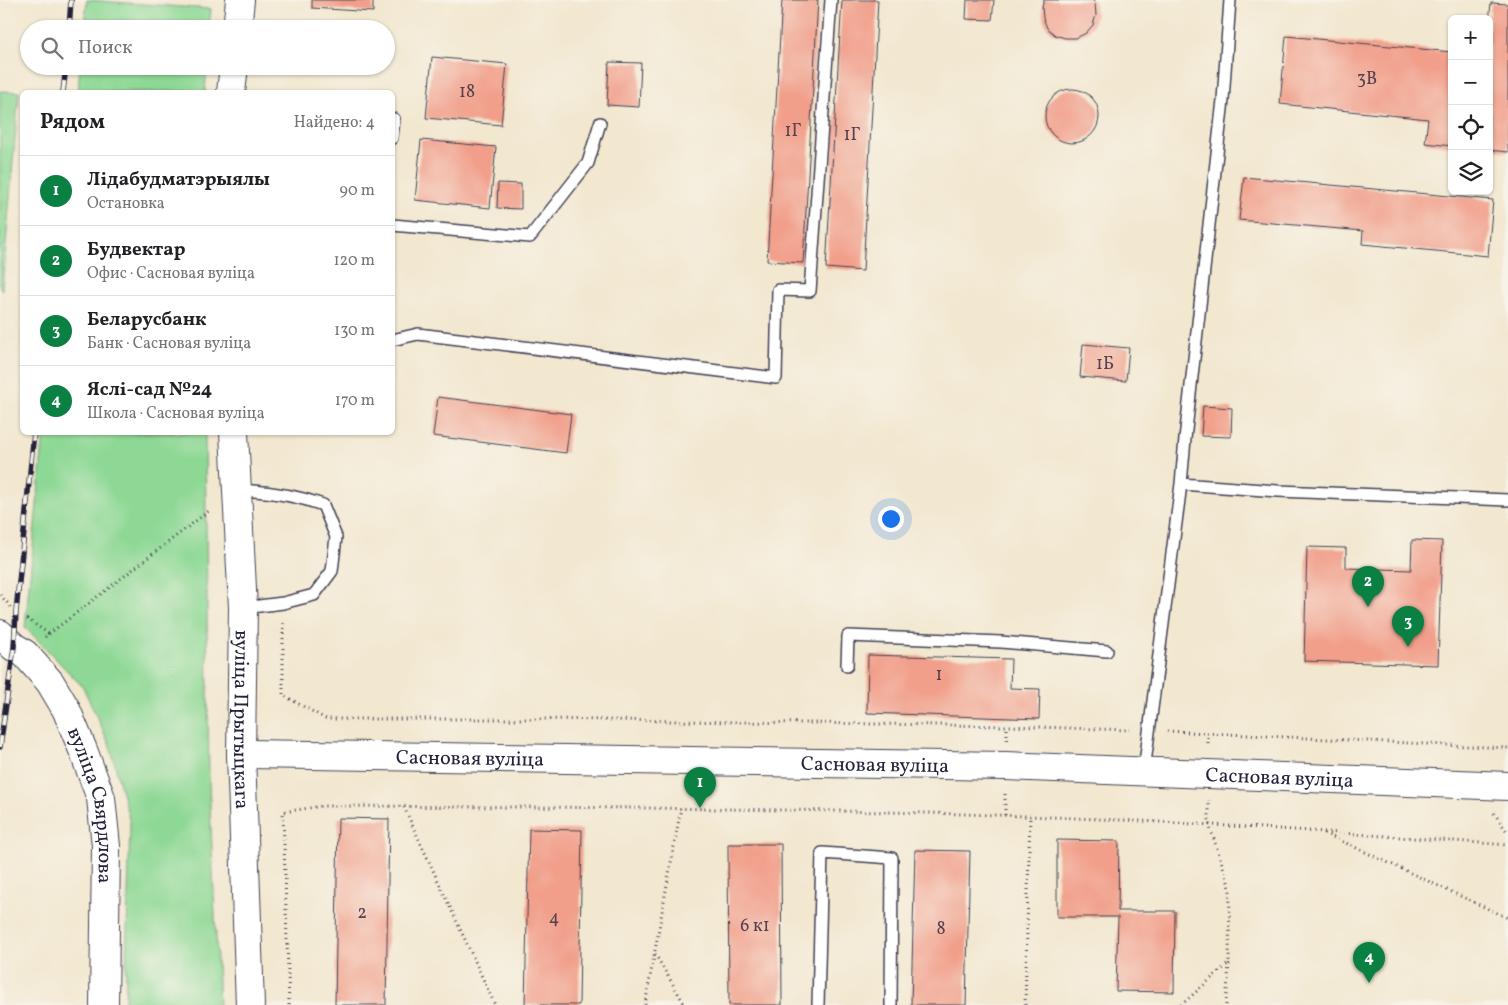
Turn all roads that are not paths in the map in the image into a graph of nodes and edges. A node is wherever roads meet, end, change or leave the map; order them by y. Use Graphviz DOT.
graph roads {
  1 [pos="240,0"];
  2 [pos="831,0"];
  3 [pos="1230,0"];
  4 [pos="238,20"];
  5 [pos="233,75"];
  6 [pos="232,90"];
  7 [pos="600,124"];
  8 [pos="395,225"];
  9 [pos="395,339"];
  10 [pos="234,435"];
  11 [pos="1181,484"];
  12 [pos="237,490"];
  13 [pos="1508,500"];
  14 [pos="243,608"];
  15 [pos="0,634"];
  16 [pos="1107,651"];
  17 [pos="847,666"];
  18 [pos="241,754"];
  19 [pos="1144,771"];
  20 [pos="1508,786"];
  21 [pos="104,1005"];
  22 [pos="250,1005"];
  23 [pos="818,1005"];
  24 [pos="891,1005"];
  1 -- 4 [label="street"];
  2 -- 9 [label="lane"];
  3 -- 11 [label="lane"];
  5 -- 6 [label="street"];
  7 -- 8 [label="lane"];
  10 -- 12 [label="street, вуліца Прытыцкага"];
  11 -- 13 [label="lane"];
  11 -- 19 [label="lane"];
  12 -- 14 [label="street, вуліца Прытыцкага"];
  12 -- 14 [label="lane"];
  14 -- 18 [label="street, вуліца Прытыцкага"];
  15 -- 21 [label="street, вуліца Свярдлова"];
  16 -- 17 [label="lane"];
  18 -- 19 [label="street, Сасновая вуліца"];
  18 -- 22 [label="street, вуліца Прытыцкага"];
  19 -- 20 [label="street, Сасновая вуліца"];
  23 -- 24 [label="lane"];
}
